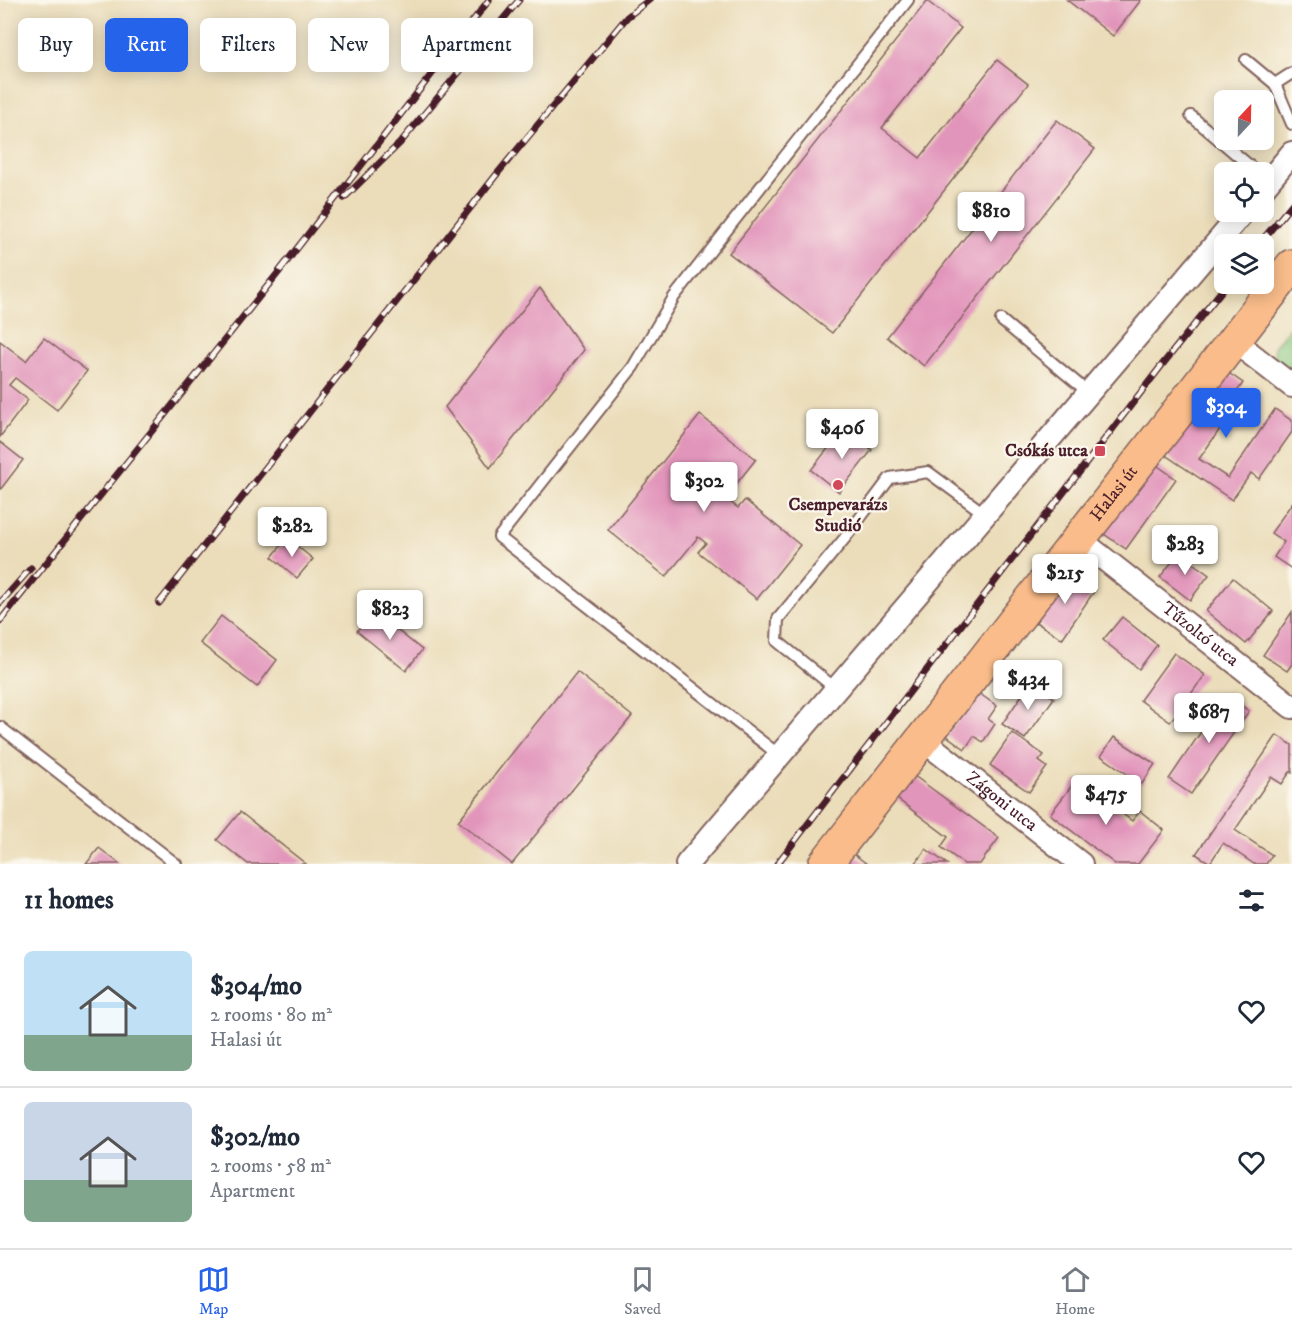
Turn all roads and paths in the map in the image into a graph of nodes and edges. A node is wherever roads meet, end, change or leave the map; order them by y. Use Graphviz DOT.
graph roads {
  1 [pos="908,0"];
  2 [pos="1246,60"];
  3 [pos="1292,73"];
  4 [pos="1275,84"];
  5 [pos="1191,116"];
  6 [pos="1292,124"];
  7 [pos="1292,153"];
  8 [pos="1243,162"];
  9 [pos="1274,170"];
  10 [pos="1234,222"];
  11 [pos="1292,266"];
  12 [pos="1001,320"];
  13 [pos="1233,340"];
  14 [pos="1292,387"];
  15 [pos="1089,393"];
  16 [pos="986,514"];
  17 [pos="1079,539"];
  18 [pos="836,689"];
  19 [pos="1292,707"];
  20 [pos="0,727"];
  21 [pos="923,740"];
  22 [pos="779,755"];
  23 [pos="176,864"];
  24 [pos="687,864"];
  25 [pos="825,864"];
  26 [pos="1081,864"];
  1 -- 22 [label="lane"];
  2 -- 4 [label="lane"];
  3 -- 4 [label="lane"];
  4 -- 6 [label="lane"];
  5 -- 8 [label="lane"];
  7 -- 9 [label="street"];
  10 -- 15 [label="street"];
  11 -- 13 [label="main road, Halasi út"];
  12 -- 15 [label="lane"];
  13 -- 14 [label="street"];
  13 -- 17 [label="main road, Halasi út"];
  15 -- 16 [label="street"];
  16 -- 18 [label="street"];
  16 -- 18 [label="lane"];
  17 -- 19 [label="street, Tűzoltó utca"];
  17 -- 21 [label="main road, Halasi út"];
  18 -- 22 [label="street"];
  20 -- 23 [label="lane"];
  21 -- 25 [label="main road, Halasi út"];
  21 -- 26 [label="street, Zágoni utca"];
  22 -- 24 [label="street"];
}
